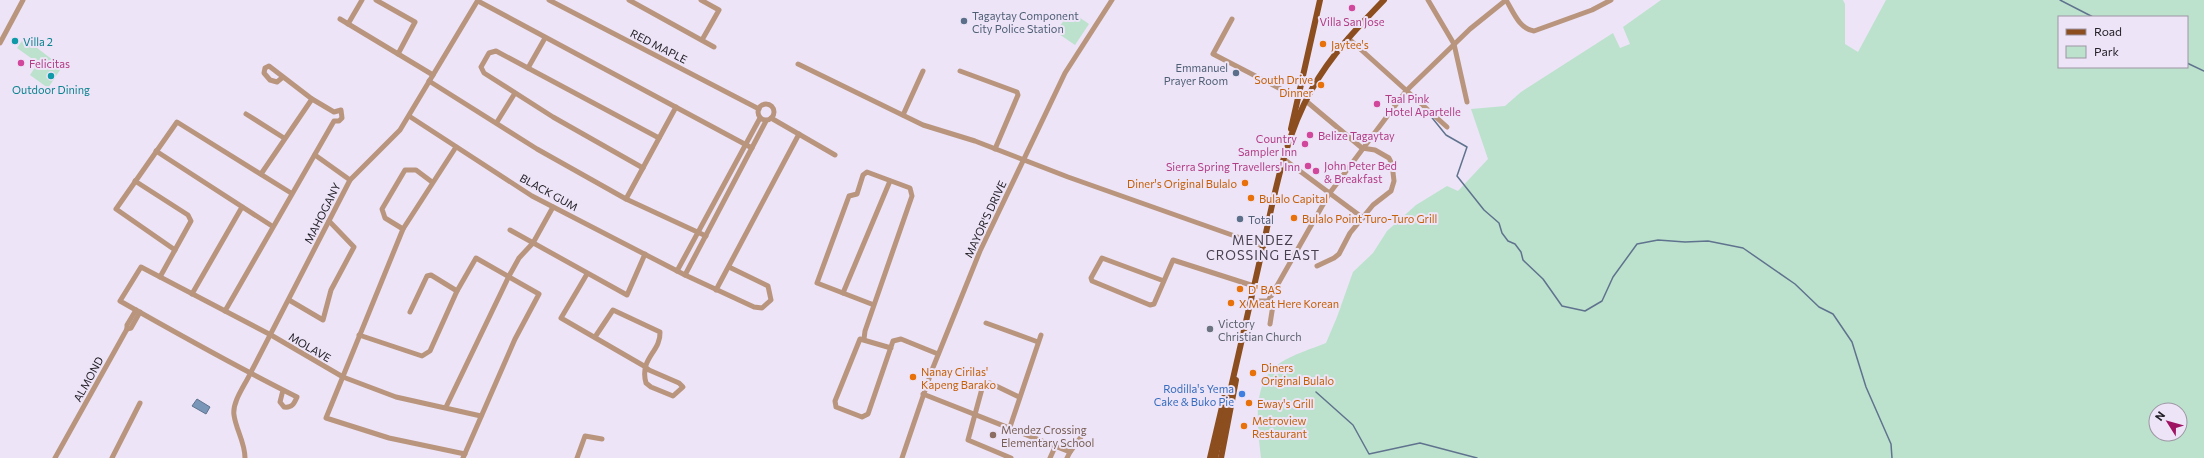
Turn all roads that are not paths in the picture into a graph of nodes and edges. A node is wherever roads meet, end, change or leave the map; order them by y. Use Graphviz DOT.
graph roads {
  1 [pos="23,0"];
  2 [pos="362,0"];
  3 [pos="376,0"];
  4 [pos="549,0"];
  5 [pos="629,0"];
  6 [pos="701,0"];
  7 [pos="1112,0"];
  8 [pos="1320,0"];
  9 [pos="1384,0"];
  10 [pos="1428,0"];
  11 [pos="1506,0"];
  12 [pos="1611,0"];
  13 [pos="478,1"];
  14 [pos="558,2"];
  15 [pos="1232,18"];
  16 [pos="340,19"];
  17 [pos="348,24"];
  18 [pos="545,38"];
  19 [pos="1348,38"];
  20 [pos="702,40"];
  21 [pos="0,43"];
  22 [pos="1454,44"];
  23 [pos="714,47"];
  24 [pos="398,54"];
  25 [pos="798,64"];
  26 [pos="528,68"];
  27 [pos="924,71"];
  28 [pos="960,71"];
  29 [pos="433,74"];
  30 [pos="283,77"];
  31 [pos="430,81"];
  32 [pos="1302,85"];
  33 [pos="1311,90"];
  34 [pos="1406,91"];
  35 [pos="515,93"];
  36 [pos="1298,98"];
  37 [pos="312,99"];
  38 [pos="1306,101"];
  39 [pos="1467,102"];
  40 [pos="676,107"];
  41 [pos="759,109"];
  42 [pos="334,112"];
  43 [pos="246,114"];
  44 [pos="903,115"];
  45 [pos="409,116"];
  46 [pos="760,118"];
  47 [pos="771,118"];
  48 [pos="334,121"];
  49 [pos="766,121"];
  50 [pos="497,122"];
  51 [pos="1447,127"];
  52 [pos="799,134"];
  53 [pos="284,138"];
  54 [pos="659,138"];
  55 [pos="746,144"];
  56 [pos="1288,146"];
  57 [pos="456,147"];
  58 [pos="752,148"];
  59 [pos="1362,148"];
  60 [pos="995,149"];
  61 [pos="156,151"];
  62 [pos="314,155"];
  63 [pos="835,155"];
  64 [pos="1023,160"];
  65 [pos="1285,160"];
  66 [pos="644,168"];
  67 [pos="261,174"];
  68 [pos="350,180"];
  69 [pos="135,181"];
  70 [pos="890,181"];
  71 [pos="432,182"];
  72 [pos="291,193"];
  73 [pos="1329,194"];
  74 [pos="626,199"];
  75 [pos="242,207"];
  76 [pos="553,207"];
  77 [pos="1363,218"];
  78 [pos="329,221"];
  79 [pos="272,226"];
  80 [pos="403,229"];
  81 [pos="510,230"];
  82 [pos="699,232"];
  83 [pos="706,236"];
  84 [pos="533,243"];
  85 [pos="1263,246"];
  86 [pos="175,250"];
  87 [pos="645,254"];
  88 [pos="1317,266"];
  89 [pos="729,267"];
  90 [pos="677,271"];
  91 [pos="587,274"];
  92 [pos="685,275"];
  93 [pos="509,276"];
  94 [pos="160,277"];
  95 [pos="1164,281"];
  96 [pos="1254,286"];
  97 [pos="457,290"];
  98 [pos="716,290"];
  99 [pos="843,293"];
  100 [pos="192,294"];
  101 [pos="1270,298"];
  102 [pos="289,300"];
  103 [pos="1251,301"];
  104 [pos="874,305"];
  105 [pos="138,311"];
  106 [pos="225,311"];
  107 [pos="410,312"];
  108 [pos="986,323"];
  109 [pos="1270,324"];
  110 [pos="271,335"];
  111 [pos="360,335"];
  112 [pos="1041,335"];
  113 [pos="595,337"];
  114 [pos="864,339"];
  115 [pos="1038,342"];
  116 [pos="891,348"];
  117 [pos="938,354"];
  118 [pos="1237,363"];
  119 [pos="644,366"];
  120 [pos="250,374"];
  121 [pos="343,377"];
  122 [pos="283,390"];
  123 [pos="923,394"];
  124 [pos="1019,397"];
  125 [pos="140,403"];
  126 [pos="446,407"];
  127 [pos="977,414"];
  128 [pos="481,416"];
  129 [pos="1010,427"];
  130 [pos="1081,437"];
  131 [pos="602,439"];
  132 [pos="1055,447"];
  133 [pos="1070,452"];
  134 [pos="464,456"];
  135 [pos="54,458"];
  136 [pos="112,458"];
  137 [pos="245,458"];
  138 [pos="577,458"];
  139 [pos="902,458"];
  140 [pos="1011,458"];
  141 [pos="1050,458"];
  142 [pos="1068,458"];
  143 [pos="1210,458"];
  144 [pos="1215,458"];
  145 [pos="1221,458"];
  1 -- 21 [label="street"];
  2 -- 17 [label="street"];
  3 -- 24 [label="street"];
  4 -- 14 [label="street, RED MAPLE"];
  5 -- 20 [label="street"];
  6 -- 20 [label="street"];
  7 -- 64 [label="street, MAYOR'S DRIVE"];
  8 -- 32 [label="main road"];
  9 -- 19 [label="main road"];
  10 -- 22 [label="street"];
  11 -- 12 [label="street"];
  11 -- 22 [label="street"];
  13 -- 18 [label="street"];
  13 -- 29 [label="street, MAHOGANY"];
  14 -- 41 [label="street, RED MAPLE"];
  15 -- 36 [label="street"];
  16 -- 17 [label="street"];
  17 -- 24 [label="street"];
  18 -- 26 [label="street"];
  18 -- 40 [label="street"];
  19 -- 33 [label="main road"];
  19 -- 34 [label="street"];
  20 -- 23 [label="street"];
  22 -- 34 [label="street"];
  22 -- 39 [label="street"];
  24 -- 29 [label="street"];
  25 -- 44 [label="street"];
  26 -- 35 [label="street"];
  26 -- 54 [label="street"];
  27 -- 44 [label="street"];
  28 -- 60 [label="street"];
  29 -- 31 [label="street, MAHOGANY"];
  30 -- 37 [label="street"];
  31 -- 45 [label="street, MAHOGANY"];
  31 -- 50 [label="street"];
  32 -- 33 [label="main road"];
  32 -- 36 [label="main road"];
  33 -- 38 [label="main road"];
  34 -- 51 [label="street"];
  34 -- 59 [label="street"];
  35 -- 50 [label="street"];
  35 -- 66 [label="street"];
  36 -- 56 [label="main road"];
  37 -- 42 [label="street"];
  37 -- 53 [label="street"];
  38 -- 56 [label="main road"];
  38 -- 59 [label="street"];
  40 -- 54 [label="street"];
  40 -- 55 [label="street"];
  41 -- 46 [label="street"];
  41 -- 47 [label="street"];
  42 -- 48 [label="street"];
  42 -- 48 [label="street"];
  43 -- 53 [label="street"];
  44 -- 60 [label="street"];
  45 -- 57 [label="street, BLACK GUM"];
  45 -- 68 [label="street, MAHOGANY"];
  46 -- 49 [label="street"];
  46 -- 55 [label="street"];
  47 -- 49 [label="street"];
  47 -- 52 [label="street"];
  48 -- 62 [label="street"];
  49 -- 58 [label="street"];
  50 -- 74 [label="street"];
  52 -- 63 [label="street"];
  52 -- 89 [label="street"];
  53 -- 67 [label="street"];
  54 -- 66 [label="street"];
  55 -- 58 [label="street"];
  55 -- 82 [label="street"];
  56 -- 65 [label="main road"];
  57 -- 71 [label="street"];
  57 -- 76 [label="street, BLACK GUM"];
  58 -- 83 [label="street"];
  59 -- 73 [label="street"];
  59 -- 77 [label="street"];
  60 -- 64 [label="street"];
  61 -- 67 [label="street"];
  61 -- 69 [label="street"];
  61 -- 75 [label="street"];
  62 -- 68 [label="street"];
  62 -- 72 [label="street"];
  64 -- 85 [label="street"];
  64 -- 117 [label="street, MAYOR'S DRIVE"];
  65 -- 73 [label="street"];
  65 -- 85 [label="main road"];
  66 -- 74 [label="street"];
  67 -- 72 [label="street"];
  68 -- 78 [label="street, MAHOGANY"];
  69 -- 86 [label="street"];
  69 -- 86 [label="street"];
  70 -- 99 [label="street"];
  70 -- 99 [label="street"];
  70 -- 104 [label="street"];
  71 -- 80 [label="street"];
  71 -- 80 [label="street"];
  72 -- 79 [label="street"];
  73 -- 77 [label="street"];
  73 -- 101 [label="street"];
  74 -- 82 [label="street"];
  75 -- 79 [label="street"];
  75 -- 100 [label="street"];
  76 -- 84 [label="street"];
  76 -- 87 [label="street, BLACK GUM"];
  77 -- 88 [label="street"];
  78 -- 102 [label="street, MAHOGANY"];
  78 -- 102 [label="street"];
  79 -- 106 [label="street"];
  80 -- 111 [label="street"];
  81 -- 84 [label="street"];
  82 -- 83 [label="street"];
  82 -- 90 [label="street"];
  83 -- 92 [label="street"];
  84 -- 91 [label="street"];
  84 -- 93 [label="street"];
  85 -- 96 [label="main road"];
  86 -- 94 [label="street"];
  87 -- 90 [label="street, BLACK GUM"];
  87 -- 91 [label="street"];
  89 -- 98 [label="street"];
  89 -- 98 [label="street, BLACK GUM"];
  90 -- 92 [label="street, BLACK GUM"];
  91 -- 113 [label="street"];
  92 -- 98 [label="street, BLACK GUM"];
  93 -- 97 [label="street"];
  93 -- 126 [label="street"];
  93 -- 128 [label="street"];
  94 -- 100 [label="street, MOLAVE"];
  94 -- 105 [label="street, MOLAVE"];
  95 -- 95 [label="street"];
  95 -- 96 [label="street"];
  96 -- 103 [label="main road"];
  97 -- 107 [label="street"];
  97 -- 111 [label="street"];
  99 -- 104 [label="street"];
  100 -- 106 [label="street, MOLAVE"];
  101 -- 103 [label="street"];
  101 -- 109 [label="street"];
  102 -- 110 [label="street, MAHOGANY"];
  103 -- 118 [label="main road"];
  104 -- 114 [label="street"];
  105 -- 120 [label="street"];
  105 -- 135 [label="street, ALMOND"];
  106 -- 110 [label="street, MOLAVE"];
  108 -- 115 [label="street"];
  110 -- 120 [label="street, MAHOGANY"];
  110 -- 121 [label="street, MOLAVE"];
  111 -- 121 [label="street"];
  112 -- 115 [label="street"];
  113 -- 119 [label="street"];
  113 -- 119 [label="street"];
  114 -- 116 [label="street"];
  114 -- 116 [label="street"];
  115 -- 124 [label="street"];
  116 -- 117 [label="street"];
  117 -- 123 [label="street, MAYOR'S DRIVE"];
  118 -- 143 [label="main road"];
  118 -- 144 [label="main road"];
  118 -- 145 [label="main road"];
  119 -- 119 [label="street"];
  120 -- 122 [label="street"];
  120 -- 137 [label="street, MAHOGANY"];
  121 -- 126 [label="street, MOLAVE"];
  121 -- 134 [label="street"];
  123 -- 127 [label="street"];
  123 -- 139 [label="street, MAYOR'S DRIVE"];
  124 -- 127 [label="street"];
  124 -- 129 [label="street"];
  125 -- 136 [label="street"];
  126 -- 128 [label="street, MOLAVE"];
  127 -- 129 [label="street"];
  127 -- 140 [label="street"];
  128 -- 134 [label="street"];
  129 -- 132 [label="street"];
  130 -- 133 [label="street"];
  131 -- 138 [label="street"];
  132 -- 133 [label="street"];
  132 -- 141 [label="street"];
  133 -- 142 [label="street"];
}
